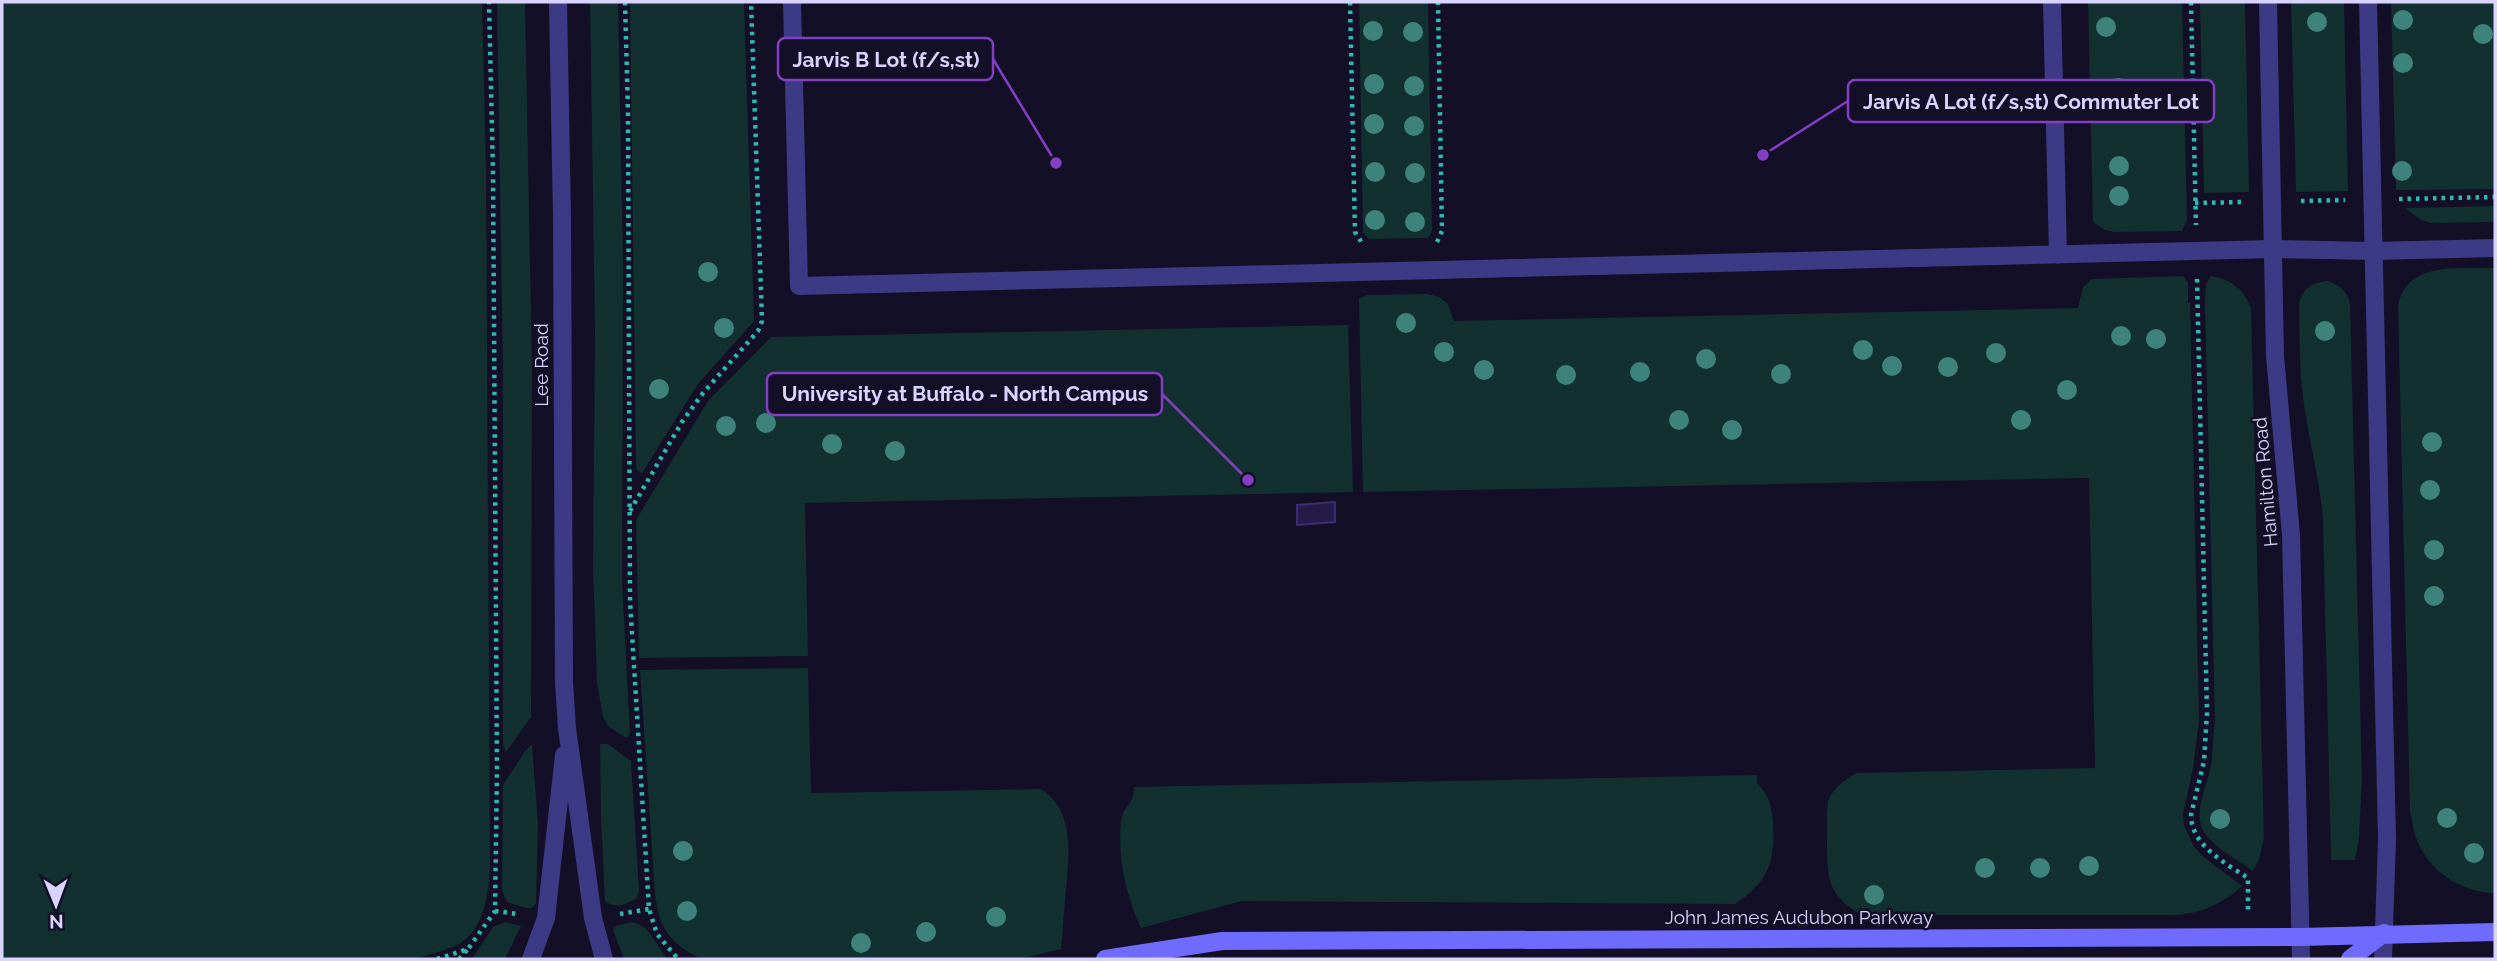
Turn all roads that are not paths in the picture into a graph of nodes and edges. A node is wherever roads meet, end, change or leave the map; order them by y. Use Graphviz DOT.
graph roads {
  1 [pos="558,2"];
  2 [pos="792,2"];
  3 [pos="2052,2"];
  4 [pos="2268,2"];
  5 [pos="2368,2"];
  6 [pos="2495,248"];
  7 [pos="2273,249"];
  8 [pos="2373,251"];
  9 [pos="2058,255"];
  10 [pos="567,728"];
  11 [pos="2495,932"];
  12 [pos="2384,933"];
  13 [pos="2300,937"];
  14 [pos="531,959"];
  15 [pos="604,959"];
  16 [pos="1105,959"];
  17 [pos="2301,959"];
  18 [pos="2350,959"];
  19 [pos="2383,959"];
  1 -- 10 [label="street, Lee Road"];
  2 -- 9 [label="street"];
  3 -- 9 [label="street"];
  4 -- 7 [label="street, Hamilton Road"];
  5 -- 8 [label="street"];
  6 -- 8 [label="street"];
  7 -- 8 [label="street"];
  7 -- 9 [label="street"];
  7 -- 13 [label="street, Hamilton Road"];
  8 -- 12 [label="street"];
  10 -- 14 [label="street, Lee Road"];
  10 -- 15 [label="street, Lee Road"];
  11 -- 12 [label="main road, John James Audubon Parkway"];
  12 -- 13 [label="main road, John James Audubon Parkway"];
  12 -- 18 [label="main road"];
  12 -- 19 [label="street"];
  13 -- 16 [label="main road, John James Audubon Parkway"];
  13 -- 17 [label="street, Hamilton Road"];
}
